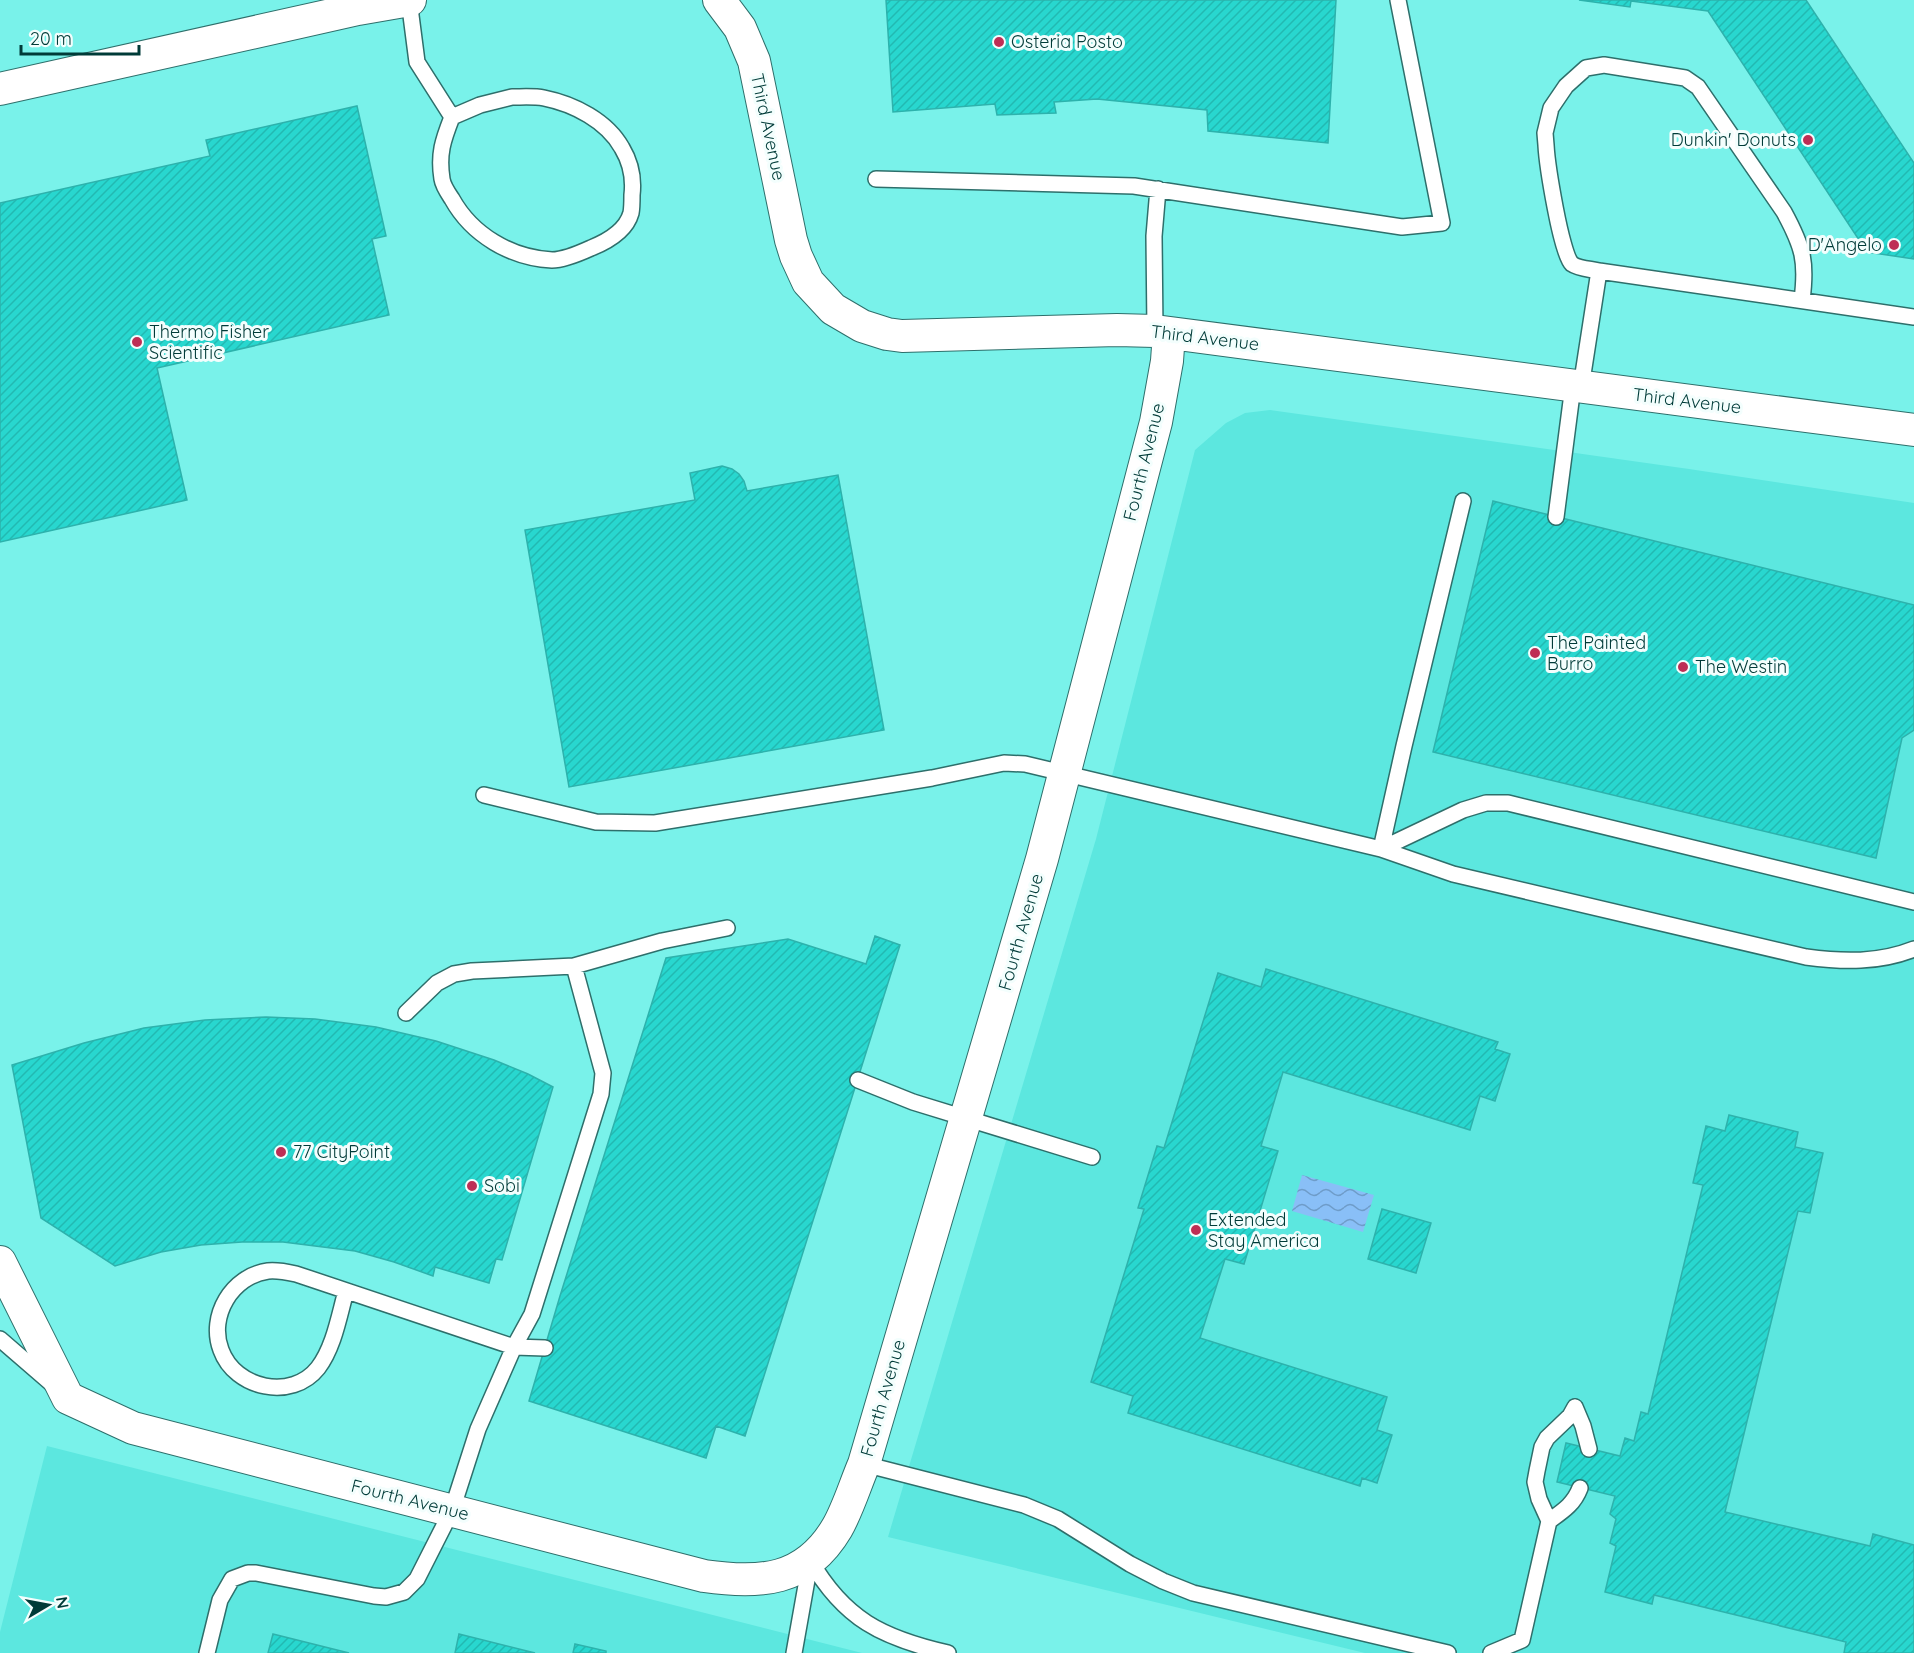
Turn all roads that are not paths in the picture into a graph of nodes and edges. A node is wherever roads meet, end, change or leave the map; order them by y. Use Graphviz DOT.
graph roads {
  1 [pos="409,0"];
  2 [pos="718,0"];
  3 [pos="1398,0"];
  4 [pos="0,89"];
  5 [pos="452,117"];
  6 [pos="876,179"];
  7 [pos="1158,189"];
  8 [pos="1599,271"];
  9 [pos="1802,300"];
  10 [pos="1914,317"];
  11 [pos="1162,332"];
  12 [pos="1577,386"];
  13 [pos="1914,430"];
  14 [pos="1463,501"];
  15 [pos="1556,517"];
  16 [pos="1065,774"];
  17 [pos="484,795"];
  18 [pos="1381,849"];
  19 [pos="1914,902"];
  20 [pos="727,927"];
  21 [pos="1914,949"];
  22 [pos="574,966"];
  23 [pos="406,1013"];
  24 [pos="858,1080"];
  25 [pos="966,1118"];
  26 [pos="1092,1157"];
  27 [pos="0,1262"];
  28 [pos="346,1291"];
  29 [pos="0,1339"];
  30 [pos="514,1347"];
  31 [pos="545,1348"];
  32 [pos="68,1398"];
  33 [pos="1589,1449"];
  34 [pos="864,1464"];
  35 [pos="1580,1488"];
  36 [pos="452,1510"];
  37 [pos="1549,1521"];
  38 [pos="810,1560"];
  39 [pos="207,1653"];
  40 [pos="794,1653"];
  41 [pos="948,1653"];
  42 [pos="1448,1653"];
  43 [pos="1491,1653"];
  1 -- 4 [label="street"];
  1 -- 5 [label="lane"];
  2 -- 11 [label="street, Third Avenue"];
  3 -- 7 [label="lane"];
  5 -- 5 [label="lane"];
  6 -- 7 [label="lane"];
  7 -- 11 [label="lane"];
  8 -- 9 [label="lane"];
  8 -- 9 [label="lane"];
  8 -- 12 [label="lane"];
  9 -- 10 [label="lane"];
  11 -- 12 [label="street, Third Avenue"];
  11 -- 16 [label="street, Fourth Avenue"];
  12 -- 13 [label="street, Third Avenue"];
  12 -- 15 [label="lane"];
  14 -- 18 [label="lane"];
  16 -- 17 [label="lane"];
  16 -- 18 [label="lane"];
  16 -- 25 [label="street, Fourth Avenue"];
  18 -- 19 [label="lane"];
  18 -- 21 [label="lane"];
  20 -- 22 [label="lane"];
  22 -- 23 [label="lane"];
  22 -- 30 [label="lane"];
  24 -- 25 [label="lane"];
  25 -- 26 [label="lane"];
  25 -- 34 [label="street, Fourth Avenue"];
  27 -- 32 [label="street"];
  28 -- 28 [label="lane"];
  28 -- 30 [label="lane"];
  29 -- 32 [label="lane"];
  30 -- 31 [label="lane"];
  30 -- 36 [label="lane"];
  32 -- 36 [label="street, Fourth Avenue"];
  33 -- 37 [label="lane"];
  34 -- 38 [label="street, Fourth Avenue"];
  34 -- 42 [label="lane"];
  35 -- 37 [label="lane"];
  36 -- 38 [label="street, Fourth Avenue"];
  36 -- 39 [label="lane"];
  37 -- 43 [label="lane"];
  38 -- 40 [label="lane"];
  38 -- 41 [label="lane"];
}
